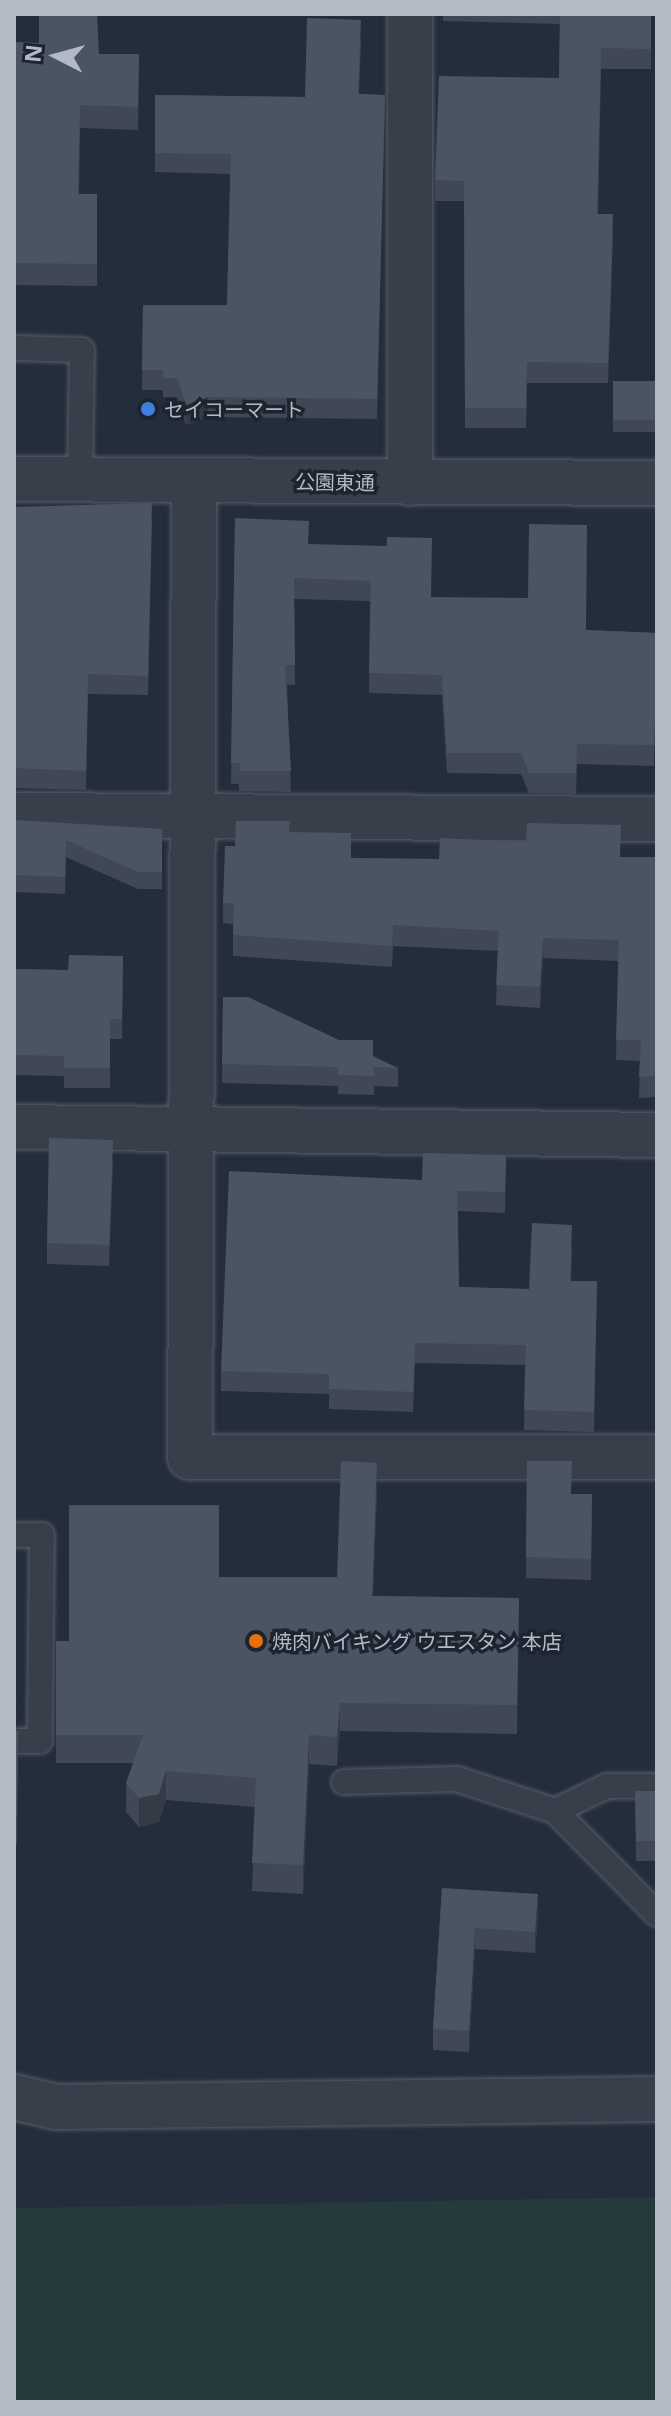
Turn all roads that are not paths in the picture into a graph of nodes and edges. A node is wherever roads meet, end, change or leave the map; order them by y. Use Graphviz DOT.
graph roads {
  1 [pos="410,14"];
  2 [pos="14,348"];
  3 [pos="14,479"];
  4 [pos="80,479"];
  5 [pos="194,481"];
  6 [pos="410,483"];
  7 [pos="657,483"];
  8 [pos="14,815"];
  9 [pos="190,816"];
  10 [pos="657,819"];
  11 [pos="14,1127"];
  12 [pos="191,1132"];
  13 [pos="657,1135"];
  14 [pos="657,1457"];
  15 [pos="14,1535"];
  16 [pos="14,1741"];
  17 [pos="344,1782"];
  18 [pos="657,1786"];
  19 [pos="555,1811"];
  20 [pos="657,1914"];
  21 [pos="14,2097"];
  22 [pos="657,2099"];
  1 -- 6 [label="street"];
  2 -- 4 [label="lane"];
  3 -- 4 [label="street, 公園東通"];
  4 -- 5 [label="street, 公園東通"];
  5 -- 6 [label="street, 公園東通"];
  5 -- 9 [label="street"];
  6 -- 7 [label="street, 公園東通"];
  8 -- 9 [label="street"];
  9 -- 10 [label="street"];
  9 -- 12 [label="street"];
  11 -- 12 [label="street"];
  12 -- 13 [label="street"];
  12 -- 14 [label="street"];
  15 -- 16 [label="lane"];
  17 -- 19 [label="lane"];
  18 -- 19 [label="lane"];
  19 -- 20 [label="lane"];
  21 -- 22 [label="street"];
}
